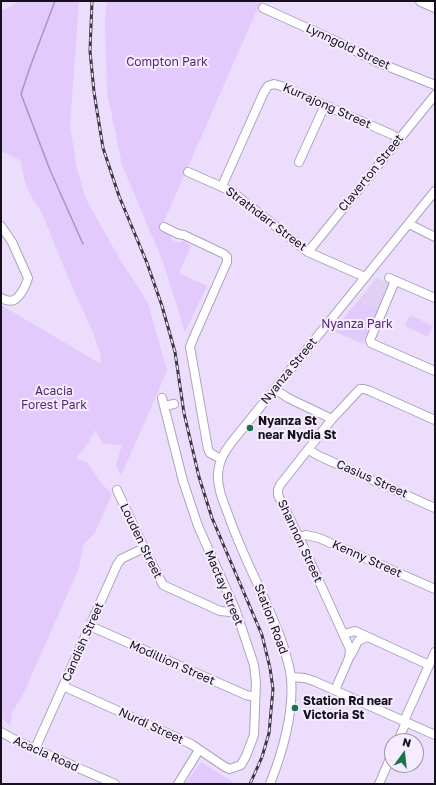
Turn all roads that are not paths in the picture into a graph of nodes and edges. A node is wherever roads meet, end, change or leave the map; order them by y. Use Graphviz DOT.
graph roads {
  1 [pos="421,1"];
  2 [pos="435,7"];
  3 [pos="262,8"];
  4 [pos="435,85"];
  5 [pos="435,95"];
  6 [pos="325,105"];
  7 [pos="398,139"];
  8 [pos="299,162"];
  9 [pos="188,172"];
  10 [pos="222,186"];
  11 [pos="435,191"];
  12 [pos="409,224"];
  13 [pos="1,226"];
  14 [pos="164,227"];
  15 [pos="435,237"];
  16 [pos="308,252"];
  17 [pos="365,277"];
  18 [pos="1,298"];
  19 [pos="435,298"];
  20 [pos="435,371"];
  21 [pos="275,389"];
  22 [pos="174,404"];
  23 [pos="332,419"];
  24 [pos="435,420"];
  25 [pos="309,450"];
  26 [pos="221,459"];
  27 [pos="117,490"];
  28 [pos="435,508"];
  29 [pos="299,537"];
  30 [pos="144,548"];
  31 [pos="435,589"];
  32 [pos="236,611"];
  33 [pos="338,621"];
  34 [pos="90,626"];
  35 [pos="355,632"];
  36 [pos="345,637"];
  37 [pos="366,637"];
  38 [pos="435,652"];
  39 [pos="349,658"];
  40 [pos="429,665"];
  41 [pos="291,677"];
  42 [pos="63,686"];
  43 [pos="335,690"];
  44 [pos="255,697"];
  45 [pos="405,722"];
  46 [pos="1,732"];
  47 [pos="401,733"];
  48 [pos="435,735"];
  49 [pos="35,749"];
  50 [pos="199,750"];
  51 [pos="236,768"];
  52 [pos="384,772"];
  53 [pos="114,784"];
  54 [pos="178,784"];
  55 [pos="270,784"];
  56 [pos="379,784"];
  1 -- 2 [label="main road"];
  3 -- 4 [label="street, Lynngold Street"];
  5 -- 7 [label="street, Claverton Street"];
  6 -- 7 [label="street, Kurrajong Street"];
  6 -- 8 [label="street"];
  6 -- 10 [label="street, Kurrajong Street"];
  7 -- 16 [label="street, Claverton Street"];
  9 -- 10 [label="street, Strathdarr Street"];
  10 -- 16 [label="street, Strathdarr Street"];
  11 -- 12 [label="street, Nyanza Street"];
  12 -- 15 [label="street"];
  12 -- 17 [label="street, Nyanza Street"];
  13 -- 18 [label="street"];
  14 -- 26 [label="street"];
  16 -- 17 [label="street, Strathdarr Street"];
  17 -- 21 [label="street, Nyanza Street"];
  19 -- 20 [label="street"];
  21 -- 23 [label="street"];
  21 -- 26 [label="street, Nyanza Street"];
  22 -- 32 [label="street, Mactay Street"];
  23 -- 24 [label="street, Shannon Street"];
  23 -- 25 [label="street, Shannon Street"];
  25 -- 28 [label="street, Casius Street"];
  25 -- 29 [label="street, Shannon Street"];
  26 -- 41 [label="street, Station Road"];
  27 -- 30 [label="street, Louden Street"];
  29 -- 31 [label="street, Kenny Street"];
  29 -- 33 [label="street, Shannon Street"];
  30 -- 32 [label="street, Louden Street"];
  30 -- 34 [label="street, Candish Street"];
  32 -- 44 [label="street, Mactay Street"];
  33 -- 35 [label="street"];
  33 -- 36 [label="street, Shannon Street"];
  34 -- 42 [label="street, Candish Street"];
  34 -- 44 [label="street, Modillion Street"];
  35 -- 36 [label="street"];
  35 -- 37 [label="street"];
  36 -- 37 [label="street"];
  36 -- 39 [label="street, Shannon Street"];
  37 -- 39 [label="street"];
  37 -- 40 [label="street"];
  38 -- 40 [label="street"];
  39 -- 43 [label="street"];
  40 -- 45 [label="street"];
  41 -- 43 [label="street"];
  41 -- 55 [label="street, Station Road"];
  42 -- 49 [label="street, Candish Street"];
  42 -- 50 [label="street, Nurdi Street"];
  43 -- 45 [label="street"];
  44 -- 51 [label="street, Mactay Street"];
  45 -- 47 [label="street"];
  45 -- 48 [label="street"];
  46 -- 49 [label="street, Acacia Road"];
  49 -- 53 [label="street, Acacia Road"];
  50 -- 51 [label="street, Nurdi Street"];
  50 -- 54 [label="street"];
  52 -- 56 [label="street"];
}
